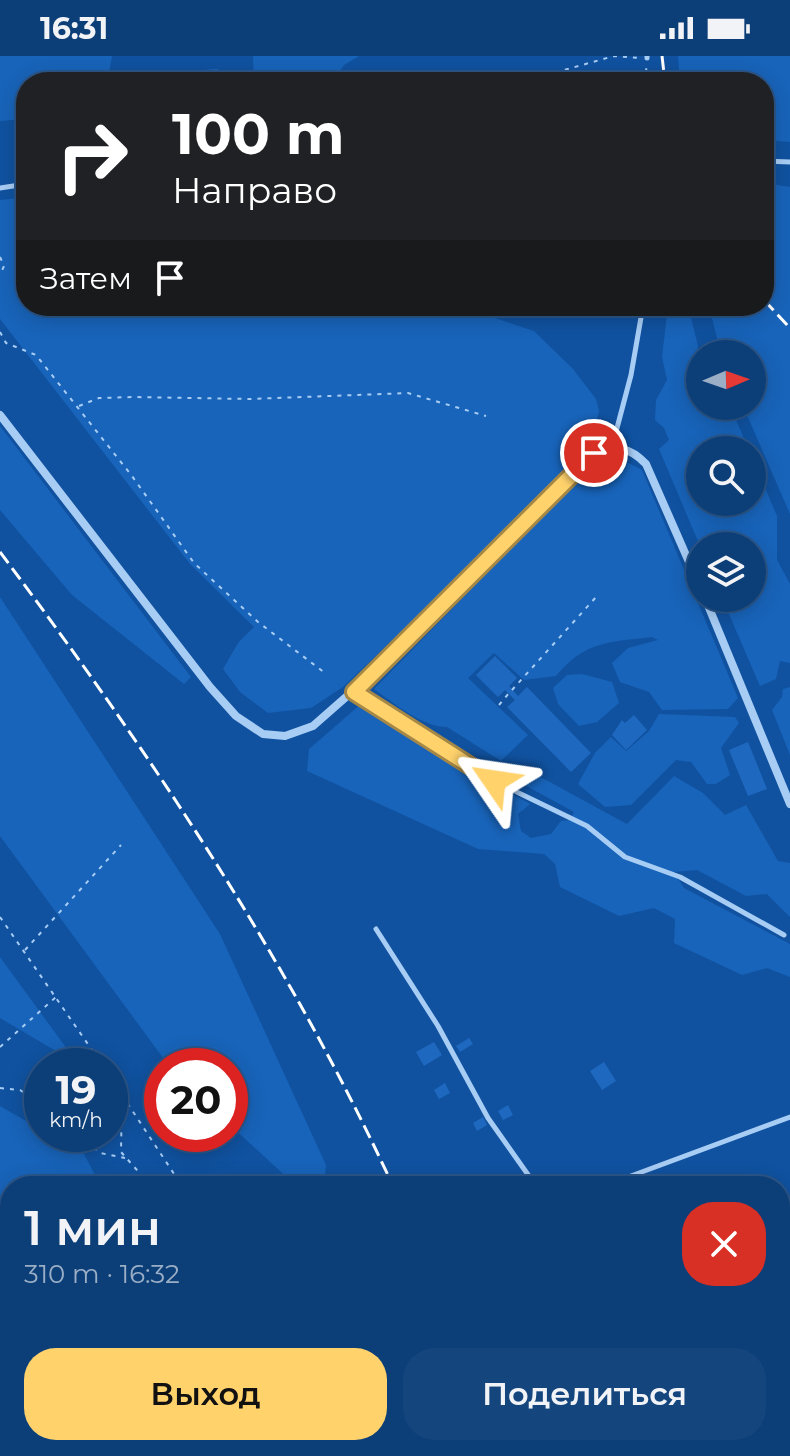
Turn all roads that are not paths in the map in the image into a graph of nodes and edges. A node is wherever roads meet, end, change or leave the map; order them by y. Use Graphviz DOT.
graph roads {
  1 [pos="641,316"];
  2 [pos="0,415"];
  3 [pos="612,447"];
  4 [pos="686,552"];
  5 [pos="711,612"];
  6 [pos="354,692"];
  7 [pos="790,804"];
  8 [pos="376,929"];
  9 [pos="784,935"];
  10 [pos="790,1117"];
  11 [pos="529,1176"];
  12 [pos="631,1176"];
  1 -- 3 [label="lane"];
  2 -- 6 [label="street"];
  3 -- 4 [label="street"];
  3 -- 6 [label="street"];
  5 -- 7 [label="street"];
  6 -- 9 [label="lane"];
  8 -- 11 [label="lane"];
  10 -- 12 [label="lane"];
}
